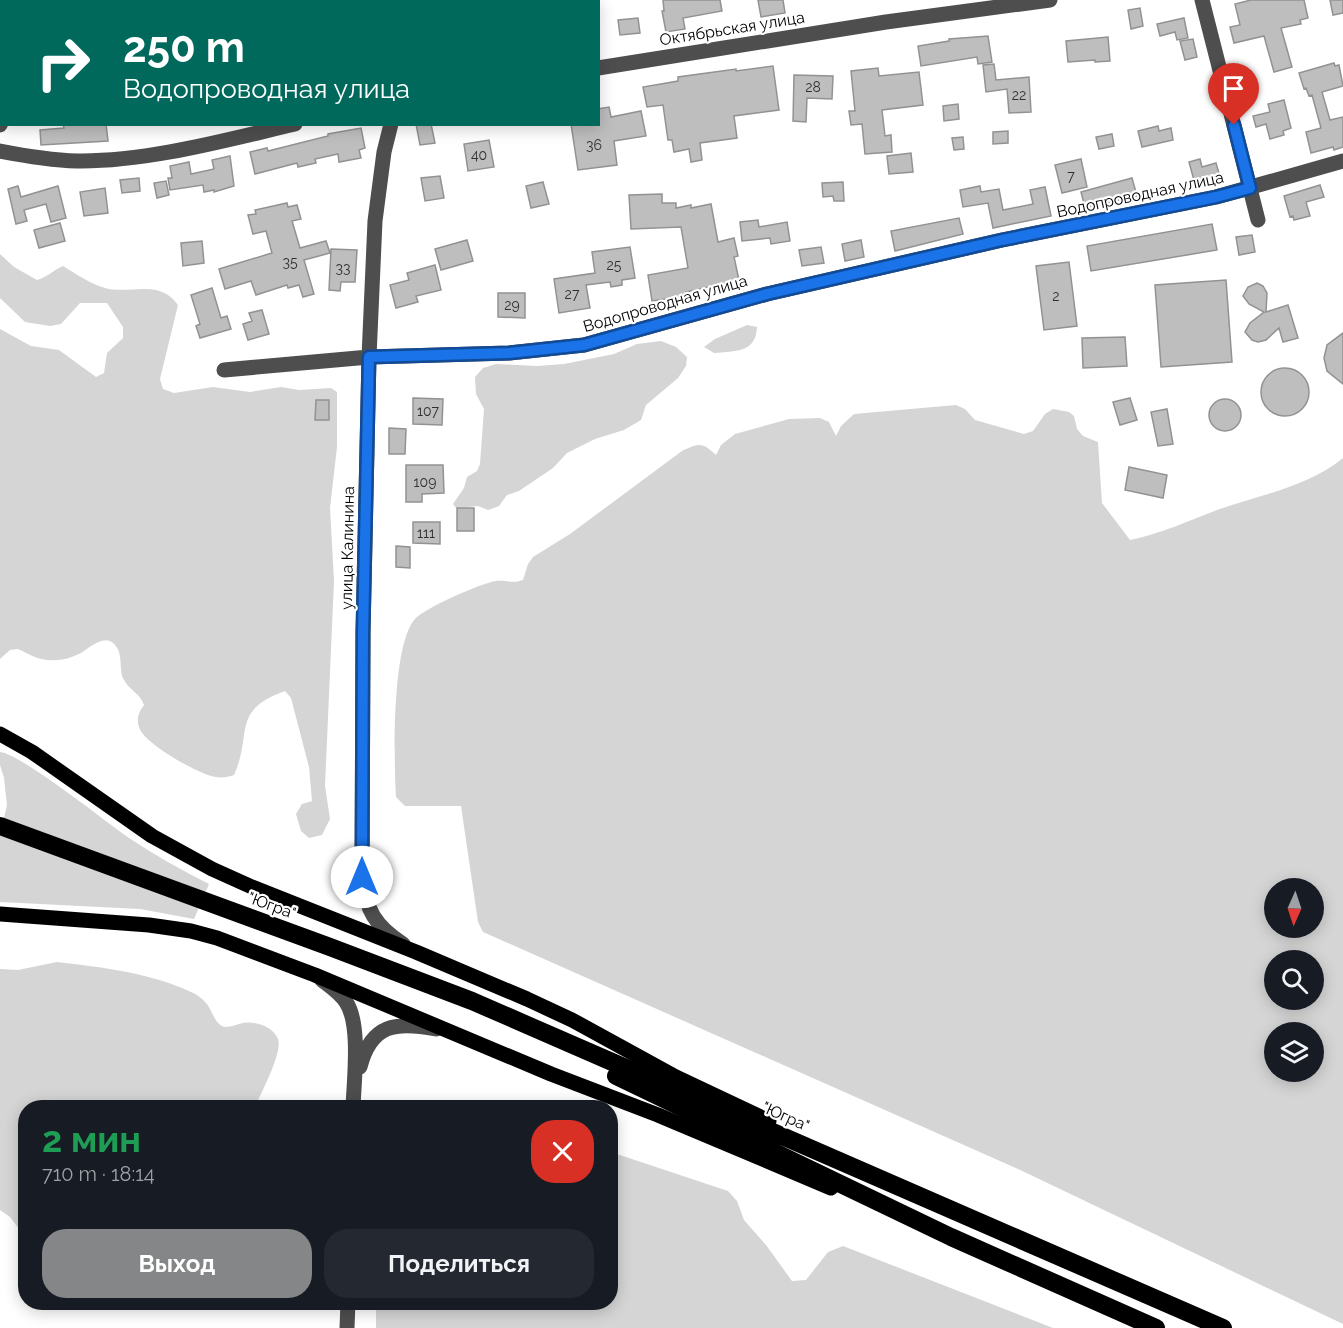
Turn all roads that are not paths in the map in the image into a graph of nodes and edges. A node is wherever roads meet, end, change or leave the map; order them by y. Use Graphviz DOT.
graph roads {
  1 [pos="1050,0"];
  2 [pos="1202,0"];
  3 [pos="600,68"];
  4 [pos="285,126"];
  5 [pos="390,126"];
  6 [pos="0,151"];
  7 [pos="1343,161"];
  8 [pos="1250,188"];
  9 [pos="1258,220"];
  10 [pos="369,357"];
  11 [pos="224,370"];
  12 [pos="0,734"];
  13 [pos="0,826"];
  14 [pos="0,914"];
  15 [pos="330,947"];
  16 [pos="416,952"];
  17 [pos="315,975"];
  18 [pos="454,1033"];
  19 [pos="354,1091"];
  20 [pos="353,1100"];
  21 [pos="963,1215"];
  22 [pos="951,1237"];
  23 [pos="348,1310"];
  24 [pos="347,1328"];
  25 [pos="1156,1328"];
  26 [pos="1223,1328"];
  1 -- 3 [label="street, Октябрьская улица"];
  2 -- 8 [label="street"];
  4 -- 6 [label="street"];
  5 -- 10 [label="street, улица Калинина"];
  7 -- 8 [label="street, Водопроводная улица"];
  8 -- 9 [label="street"];
  8 -- 10 [label="street, Водопроводная улица"];
  10 -- 11 [label="street, Водопроводная улица"];
  10 -- 16 [label="street, улица Калинина"];
  12 -- 16 [label="main road"];
  13 -- 15 [label="highway, \"Югра\""];
  14 -- 17 [label="main road"];
  15 -- 21 [label="highway, \"Югра\""];
  15 -- 22 [label="highway, \"Югра\""];
  16 -- 21 [label="main road"];
  17 -- 18 [label="main road"];
  17 -- 19 [label="street"];
  18 -- 19 [label="street"];
  18 -- 22 [label="main road"];
  19 -- 20 [label="street"];
  21 -- 26 [label="highway, \"Югра\""];
  22 -- 25 [label="highway, \"Югра\""];
  23 -- 24 [label="street"];
}
